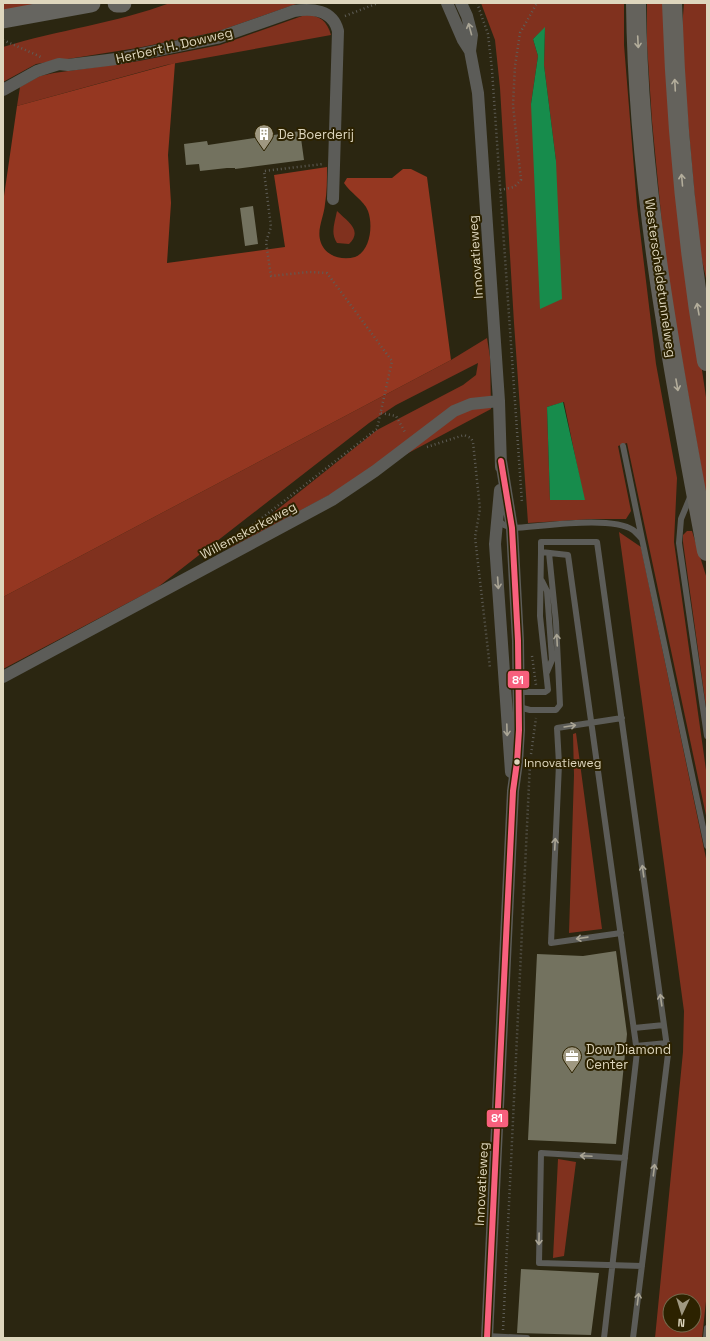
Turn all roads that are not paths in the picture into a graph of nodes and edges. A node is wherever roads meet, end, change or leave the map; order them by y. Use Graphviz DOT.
graph roads {
  1 [pos="92,3"];
  2 [pos="117,3"];
  3 [pos="122,3"];
  4 [pos="447,3"];
  5 [pos="461,3"];
  6 [pos="636,3"];
  7 [pos="672,3"];
  8 [pos="3,19"];
  9 [pos="470,51"];
  10 [pos="3,90"];
  11 [pos="333,198"];
  12 [pos="707,361"];
  13 [pos="499,401"];
  14 [pos="623,446"];
  15 [pos="501,461"];
  16 [pos="695,486"];
  17 [pos="498,520"];
  18 [pos="512,528"];
  19 [pos="642,538"];
  20 [pos="707,551"];
  21 [pos="541,552"];
  22 [pos="549,553"];
  23 [pos="541,579"];
  24 [pos="551,580"];
  25 [pos="547,592"];
  26 [pos="552,660"];
  27 [pos="558,670"];
  28 [pos="547,672"];
  29 [pos="3,676"];
  30 [pos="506,691"];
  31 [pos="520,692"];
  32 [pos="506,704"];
  33 [pos="519,707"];
  34 [pos="622,718"];
  35 [pos="591,723"];
  36 [pos="707,736"];
  37 [pos="513,792"];
  38 [pos="707,846"];
  39 [pos="621,933"];
  40 [pos="664,1024"];
  41 [pos="634,1028"];
  42 [pos="667,1043"];
  43 [pos="636,1046"];
  44 [pos="625,1158"];
  45 [pos="612,1265"];
  46 [pos="642,1266"];
  47 [pos="707,1328"];
  48 [pos="487,1337"];
  49 [pos="526,1338"];
  50 [pos="604,1338"];
  51 [pos="633,1338"];
  52 [pos="706,1338"];
  1 -- 8 [label="main road"];
  2 -- 3 [label="main road"];
  4 -- 9 [label="street, Innovatieweg"];
  9 -- 5 [label="street, Innovatieweg, one-way"];
  6 -- 16 [label="highway, Westerscheldetunnelweg, one-way"];
  12 -- 7 [label="highway, one-way"];
  9 -- 13 [label="street, Innovatieweg"];
  10 -- 11 [label="street, Herbert H. Dowweg"];
  13 -- 15 [label="street, Innovatieweg"];
  13 -- 29 [label="street, Willemskerkeweg"];
  14 -- 19 [label="lane"];
  15 -- 17 [label="street, Innovatieweg"];
  15 -- 18 [label="street, Innovatieweg"];
  16 -- 20 [label="highway, Westerscheldetunnelweg"];
  16 -- 36 [label="lane"];
  17 -- 18 [label="lane"];
  17 -- 30 [label="street, Innovatieweg, one-way"];
  18 -- 19 [label="lane"];
  18 -- 31 [label="street, Innovatieweg"];
  19 -- 38 [label="lane"];
  21 -- 22 [label="lane"];
  21 -- 23 [label="lane"];
  21 -- 34 [label="lane"];
  22 -- 24 [label="lane"];
  22 -- 35 [label="lane"];
  23 -- 25 [label="lane"];
  23 -- 28 [label="lane"];
  24 -- 25 [label="lane"];
  27 -- 24 [label="lane, one-way"];
  25 -- 26 [label="lane"];
  26 -- 27 [label="lane"];
  26 -- 28 [label="lane"];
  27 -- 33 [label="lane"];
  28 -- 31 [label="lane"];
  30 -- 31 [label="street"];
  30 -- 32 [label="street, Innovatieweg"];
  31 -- 33 [label="street, Innovatieweg"];
  32 -- 33 [label="street"];
  32 -- 37 [label="street, Innovatieweg, one-way"];
  33 -- 37 [label="street, Innovatieweg"];
  34 -- 35 [label="lane"];
  40 -- 34 [label="lane, one-way"];
  35 -- 39 [label="lane"];
  39 -- 35 [label="lane, one-way"];
  37 -- 48 [label="street, Innovatieweg"];
  39 -- 41 [label="lane"];
  40 -- 41 [label="lane"];
  40 -- 42 [label="lane"];
  41 -- 43 [label="lane"];
  42 -- 43 [label="lane"];
  46 -- 42 [label="lane, one-way"];
  43 -- 44 [label="lane"];
  44 -- 45 [label="lane"];
  44 -- 45 [label="lane, one-way"];
  45 -- 46 [label="lane"];
  45 -- 50 [label="lane"];
  51 -- 46 [label="lane, one-way"];
  47 -- 52 [label="lane"];
  48 -- 49 [label="lane"];
}
